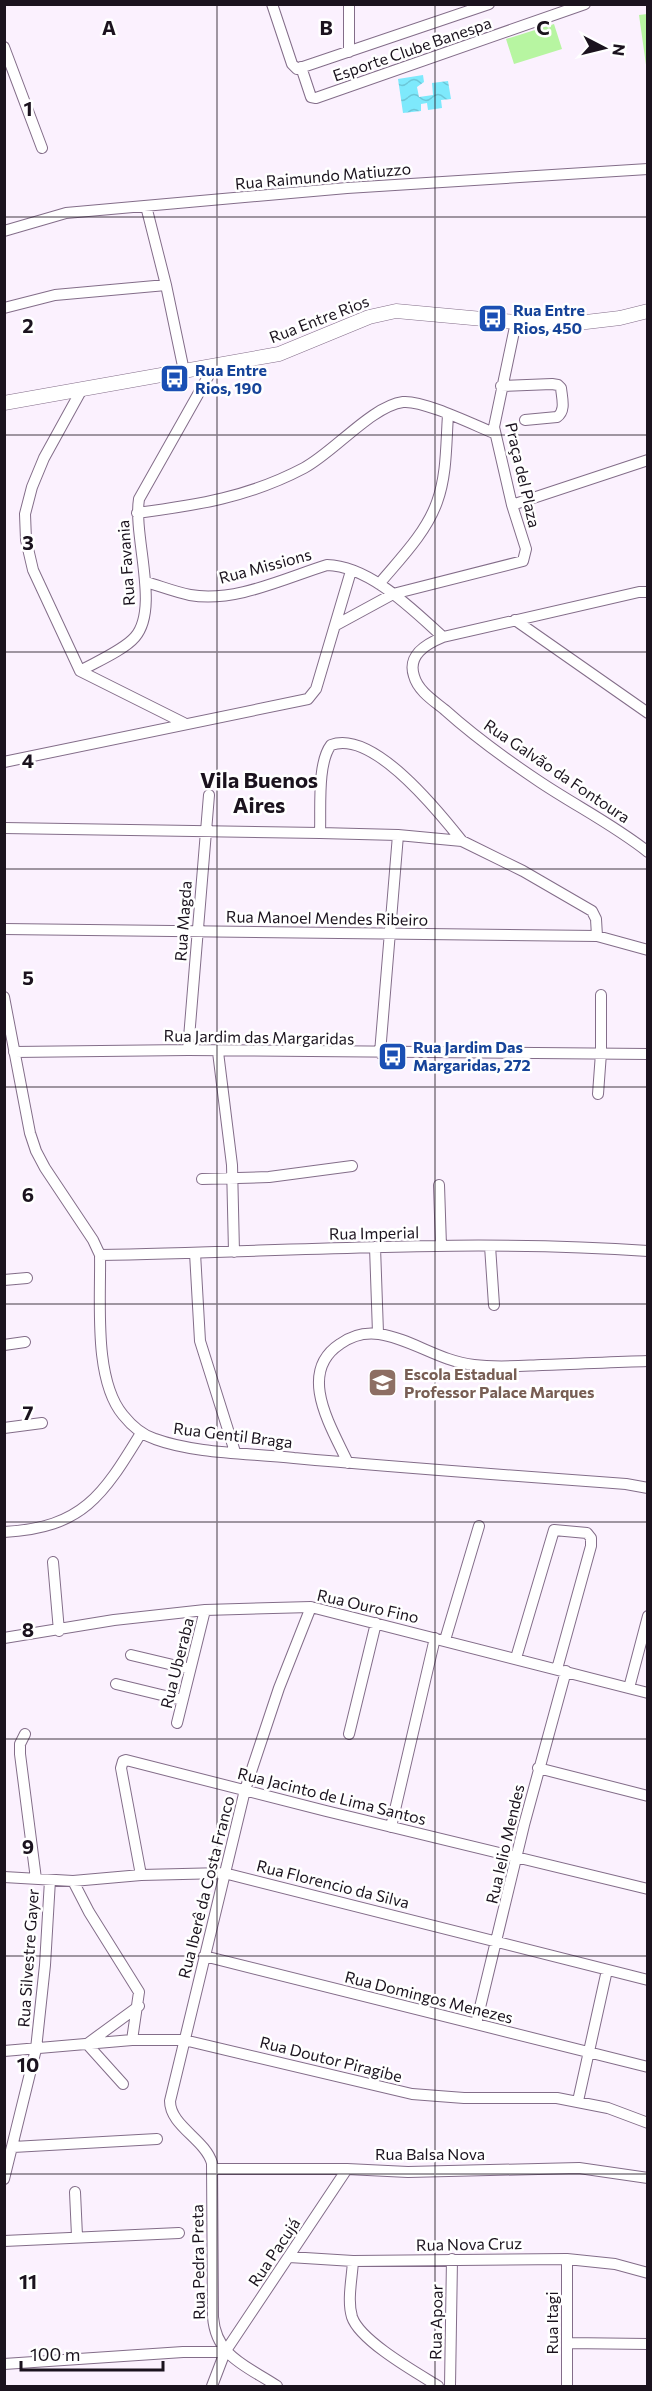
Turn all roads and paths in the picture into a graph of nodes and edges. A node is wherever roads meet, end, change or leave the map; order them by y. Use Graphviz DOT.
graph roads {
  1 [pos="272,4"];
  2 [pos="349,4"];
  3 [pos="489,4"];
  4 [pos="585,4"];
  5 [pos="4,47"];
  6 [pos="349,52"];
  7 [pos="301,67"];
  8 [pos="42,148"];
  9 [pos="648,169"];
  10 [pos="146,206"];
  11 [pos="4,231"];
  12 [pos="166,285"];
  13 [pos="4,308"];
  14 [pos="648,310"];
  15 [pos="516,321"];
  16 [pos="214,366"];
  17 [pos="184,371"];
  18 [pos="501,386"];
  19 [pos="82,389"];
  20 [pos="4,403"];
  21 [pos="448,415"];
  22 [pos="525,420"];
  23 [pos="494,433"];
  24 [pos="648,460"];
  25 [pos="512,505"];
  26 [pos="137,513"];
  27 [pos="351,571"];
  28 [pos="146,582"];
  29 [pos="378,584"];
  30 [pos="648,592"];
  31 [pos="393,594"];
  32 [pos="515,620"];
  33 [pos="336,625"];
  34 [pos="443,637"];
  35 [pos="80,671"];
  36 [pos="648,713"];
  37 [pos="185,723"];
  38 [pos="4,762"];
  39 [pos="209,795"];
  40 [pos="4,828"];
  41 [pos="205,832"];
  42 [pos="320,833"];
  43 [pos="398,835"];
  44 [pos="462,840"];
  45 [pos="648,852"];
  46 [pos="4,929"];
  47 [pos="197,931"];
  48 [pos="390,933"];
  49 [pos="597,936"];
  50 [pos="648,950"];
  51 [pos="601,995"];
  52 [pos="4,998"];
  53 [pos="188,1050"];
  54 [pos="218,1052"];
  55 [pos="14,1053"];
  56 [pos="380,1053"];
  57 [pos="601,1053"];
  58 [pos="648,1054"];
  59 [pos="598,1094"];
  60 [pos="352,1166"];
  61 [pos="233,1178"];
  62 [pos="202,1179"];
  63 [pos="439,1185"];
  64 [pos="441,1246"];
  65 [pos="490,1246"];
  66 [pos="375,1247"];
  67 [pos="648,1251"];
  68 [pos="234,1252"];
  69 [pos="195,1253"];
  70 [pos="100,1255"];
  71 [pos="27,1278"];
  72 [pos="4,1280"];
  73 [pos="494,1305"];
  74 [pos="378,1333"];
  75 [pos="25,1342"];
  76 [pos="4,1345"];
  77 [pos="648,1361"];
  78 [pos="42,1423"];
  79 [pos="4,1428"];
  80 [pos="141,1433"];
  81 [pos="236,1452"];
  82 [pos="348,1463"];
  83 [pos="648,1488"];
  84 [pos="479,1526"];
  85 [pos="4,1532"];
  86 [pos="53,1562"];
  87 [pos="311,1607"];
  88 [pos="205,1610"];
  89 [pos="647,1618"];
  90 [pos="376,1623"];
  91 [pos="59,1631"];
  92 [pos="4,1638"];
  93 [pos="440,1639"];
  94 [pos="131,1655"];
  95 [pos="516,1658"];
  96 [pos="190,1669"];
  97 [pos="562,1670"];
  98 [pos="116,1684"];
  99 [pos="629,1688"];
  100 [pos="648,1693"];
  101 [pos="182,1700"];
  102 [pos="177,1723"];
  103 [pos="25,1734"];
  104 [pos="349,1734"];
  105 [pos="538,1768"];
  106 [pos="245,1790"];
  107 [pos="648,1796"];
  108 [pos="391,1827"];
  109 [pos="517,1857"];
  110 [pos="224,1873"];
  111 [pos="141,1875"];
  112 [pos="4,1877"];
  113 [pos="36,1879"];
  114 [pos="50,1880"];
  115 [pos="73,1881"];
  116 [pos="648,1890"];
  117 [pos="497,1941"];
  118 [pos="204,1956"];
  119 [pos="607,1971"];
  120 [pos="648,1980"];
  121 [pos="139,2006"];
  122 [pos="476,2024"];
  123 [pos="134,2040"];
  124 [pos="184,2040"];
  125 [pos="87,2044"];
  126 [pos="36,2049"];
  127 [pos="4,2051"];
  128 [pos="588,2052"];
  129 [pos="648,2067"];
  130 [pos="123,2084"];
  131 [pos="578,2101"];
  132 [pos="648,2123"];
  133 [pos="157,2139"];
  134 [pos="13,2147"];
  135 [pos="212,2169"];
  136 [pos="347,2169"];
  137 [pos="648,2178"];
  138 [pos="4,2179"];
  139 [pos="75,2192"];
  140 [pos="179,2233"];
  141 [pos="77,2236"];
  142 [pos="4,2241"];
  143 [pos="289,2257"];
  144 [pos="452,2259"];
  145 [pos="567,2259"];
  146 [pos="353,2261"];
  147 [pos="648,2273"];
  148 [pos="567,2343"];
  149 [pos="648,2344"];
  150 [pos="225,2352"];
  151 [pos="4,2364"];
  152 [pos="212,2386"];
  153 [pos="277,2386"];
  154 [pos="438,2386"];
  155 [pos="450,2386"];
  156 [pos="567,2386"];
  1 -- 7 [label="street"];
  2 -- 6 [label="street"];
  3 -- 6 [label="street"];
  4 -- 7 [label="street, Esporte Clube Banespa"];
  5 -- 8 [label="street"];
  6 -- 7 [label="street"];
  9 -- 10 [label="street, Rua Raimundo Matiuzzo"];
  10 -- 11 [label="street, Rua Raimundo Matiuzzo"];
  10 -- 12 [label="street"];
  12 -- 13 [label="street"];
  12 -- 17 [label="street"];
  14 -- 15 [label="street, Rua Entre Rios"];
  15 -- 16 [label="street, Rua Entre Rios"];
  15 -- 18 [label="street, Praça del Plaza"];
  16 -- 17 [label="street, Rua Entre Rios"];
  16 -- 26 [label="street, Rua Favania"];
  17 -- 19 [label="street, Rua Entre Rios"];
  18 -- 22 [label="street, Praça del Plaza"];
  18 -- 23 [label="street, Praça del Plaza"];
  19 -- 20 [label="street, Rua Entre Rios"];
  19 -- 35 [label="street"];
  21 -- 23 [label="street"];
  21 -- 26 [label="street"];
  21 -- 29 [label="street"];
  23 -- 25 [label="street, Praça del Plaza"];
  24 -- 25 [label="street"];
  25 -- 31 [label="street, Praça del Plaza"];
  26 -- 28 [label="street, Rua Favania"];
  27 -- 28 [label="street, Rua Missions"];
  27 -- 29 [label="street, Rua Missions"];
  27 -- 33 [label="street"];
  28 -- 35 [label="street, Rua Favania"];
  29 -- 31 [label="street, Rua Missions"];
  30 -- 32 [label="street"];
  31 -- 33 [label="street"];
  31 -- 34 [label="street, Rua Missions"];
  32 -- 34 [label="street"];
  32 -- 36 [label="street"];
  33 -- 37 [label="street"];
  34 -- 45 [label="street, Rua Galvão da Fontoura"];
  35 -- 37 [label="street"];
  37 -- 38 [label="street"];
  39 -- 41 [label="street, Rua Magda"];
  40 -- 41 [label="street"];
  41 -- 42 [label="street"];
  41 -- 47 [label="street, Rua Magda"];
  42 -- 43 [label="street"];
  42 -- 44 [label="street"];
  43 -- 44 [label="street"];
  43 -- 48 [label="street"];
  44 -- 49 [label="street"];
  46 -- 47 [label="street, Rua Manoel Mendes Ribeiro"];
  47 -- 48 [label="street, Rua Manoel Mendes Ribeiro"];
  47 -- 53 [label="street, Rua Magda"];
  48 -- 49 [label="street, Rua Manoel Mendes Ribeiro"];
  48 -- 56 [label="street"];
  49 -- 50 [label="street, Rua Manoel Mendes Ribeiro"];
  51 -- 57 [label="street"];
  52 -- 55 [label="street, Rua Gentil Braga"];
  53 -- 54 [label="street, Rua Jardim das Margaridas"];
  53 -- 55 [label="street, Rua Jardim das Margaridas"];
  54 -- 56 [label="street, Rua Jardim das Margaridas"];
  54 -- 61 [label="street"];
  55 -- 70 [label="street, Rua Gentil Braga"];
  56 -- 57 [label="street, Rua Jardim das Margaridas"];
  57 -- 58 [label="street, Rua Jardim das Margaridas"];
  57 -- 59 [label="street"];
  60 -- 61 [label="street"];
  61 -- 62 [label="street"];
  61 -- 68 [label="street"];
  63 -- 64 [label="street"];
  64 -- 65 [label="street, Rua Imperial"];
  64 -- 66 [label="street, Rua Imperial"];
  65 -- 67 [label="street, Rua Imperial"];
  65 -- 73 [label="street"];
  66 -- 68 [label="street, Rua Imperial"];
  66 -- 74 [label="street"];
  68 -- 69 [label="street, Rua Imperial"];
  69 -- 70 [label="street, Rua Imperial"];
  69 -- 81 [label="street"];
  70 -- 80 [label="street, Rua Gentil Braga"];
  71 -- 72 [label="street"];
  74 -- 77 [label="street"];
  74 -- 82 [label="street"];
  75 -- 76 [label="street"];
  78 -- 79 [label="street"];
  80 -- 81 [label="street, Rua Gentil Braga"];
  80 -- 85 [label="street"];
  81 -- 82 [label="street, Rua Gentil Braga"];
  82 -- 83 [label="street, Rua Gentil Braga"];
  84 -- 93 [label="street"];
  86 -- 91 [label="street"];
  87 -- 88 [label="street, Rua Ouro Fino"];
  87 -- 90 [label="street, Rua Ouro Fino"];
  87 -- 106 [label="street, Rua Iberê da Costa Franco"];
  88 -- 91 [label="street, Rua Ouro Fino"];
  88 -- 96 [label="street, Rua Uberaba"];
  89 -- 99 [label="street"];
  90 -- 93 [label="street, Rua Ouro Fino"];
  90 -- 104 [label="street"];
  91 -- 92 [label="street, Rua Ouro Fino"];
  93 -- 95 [label="street, Rua Ouro Fino"];
  93 -- 108 [label="street"];
  94 -- 96 [label="street"];
  95 -- 97 [label="street, Rua Ouro Fino"];
  95 -- 97 [label="street, Rua lelio Mendes"];
  96 -- 101 [label="street, Rua Uberaba"];
  97 -- 99 [label="street, Rua Ouro Fino"];
  97 -- 105 [label="street, Rua lelio Mendes"];
  98 -- 101 [label="street"];
  99 -- 100 [label="street, Rua Ouro Fino"];
  101 -- 102 [label="street, Rua Uberaba"];
  103 -- 113 [label="street, Rua Silvestre Gayer"];
  105 -- 107 [label="street"];
  105 -- 109 [label="street, Rua lelio Mendes"];
  106 -- 108 [label="street, Rua Jacinto de Lima Santos"];
  106 -- 110 [label="street, Rua Iberê da Costa Franco"];
  106 -- 111 [label="street, Rua Jacinto de Lima Santos"];
  108 -- 109 [label="street, Rua Jacinto de Lima Santos"];
  109 -- 116 [label="street, Rua Jacinto de Lima Santos"];
  109 -- 117 [label="street, Rua lelio Mendes"];
  110 -- 111 [label="street, Rua Florencio da Silva"];
  110 -- 117 [label="street, Rua Florencio da Silva"];
  110 -- 118 [label="street, Rua Iberê da Costa Franco"];
  111 -- 115 [label="street, Rua Florencio da Silva"];
  112 -- 113 [label="street, Rua Florencio da Silva"];
  113 -- 114 [label="street, Rua Florencio da Silva"];
  114 -- 115 [label="street, Rua Florencio da Silva"];
  114 -- 126 [label="street, Rua Silvestre Gayer"];
  115 -- 121 [label="street"];
  117 -- 119 [label="street, Rua Florencio da Silva"];
  117 -- 122 [label="street, Rua lelio Mendes"];
  118 -- 122 [label="street, Rua Domingos Menezes"];
  118 -- 124 [label="street, Rua Iberê da Costa Franco"];
  119 -- 120 [label="street, Rua Florencio da Silva"];
  119 -- 128 [label="street"];
  121 -- 123 [label="street"];
  121 -- 125 [label="street"];
  122 -- 128 [label="street, Rua Domingos Menezes"];
  123 -- 124 [label="street, Rua Doutor Piragibe"];
  123 -- 125 [label="street, Rua Doutor Piragibe"];
  124 -- 131 [label="street, Rua Doutor Piragibe"];
  124 -- 135 [label="street, Rua Iberê da Costa Franco"];
  125 -- 126 [label="street, Rua Doutor Piragibe"];
  125 -- 130 [label="street"];
  126 -- 127 [label="street, Rua Doutor Piragibe"];
  126 -- 134 [label="street, Rua Silvestre Gayer"];
  128 -- 129 [label="street, Rua Domingos Menezes"];
  128 -- 131 [label="street"];
  131 -- 132 [label="street, Rua Doutor Piragibe"];
  133 -- 134 [label="street"];
  134 -- 138 [label="street, Rua Silvestre Gayer"];
  135 -- 136 [label="street, Rua Balsa Nova"];
  135 -- 150 [label="street, Rua Pedra Preta"];
  136 -- 137 [label="street, Rua Balsa Nova"];
  136 -- 143 [label="street, Rua Pacujá"];
  139 -- 141 [label="street"];
  140 -- 141 [label="street"];
  141 -- 142 [label="street"];
  143 -- 146 [label="street, Rua Nova Cruz"];
  143 -- 150 [label="street, Rua Pacujá"];
  144 -- 145 [label="street, Rua Nova Cruz"];
  144 -- 146 [label="street, Rua Nova Cruz"];
  144 -- 155 [label="street, Rua Apoar"];
  145 -- 147 [label="street, Rua Nova Cruz"];
  145 -- 148 [label="street, Rua Itagi"];
  146 -- 154 [label="street"];
  148 -- 149 [label="street"];
  148 -- 156 [label="street, Rua Itagi"];
  150 -- 151 [label="street"];
  150 -- 152 [label="street, Rua Pacujá"];
  150 -- 153 [label="street"];
}
